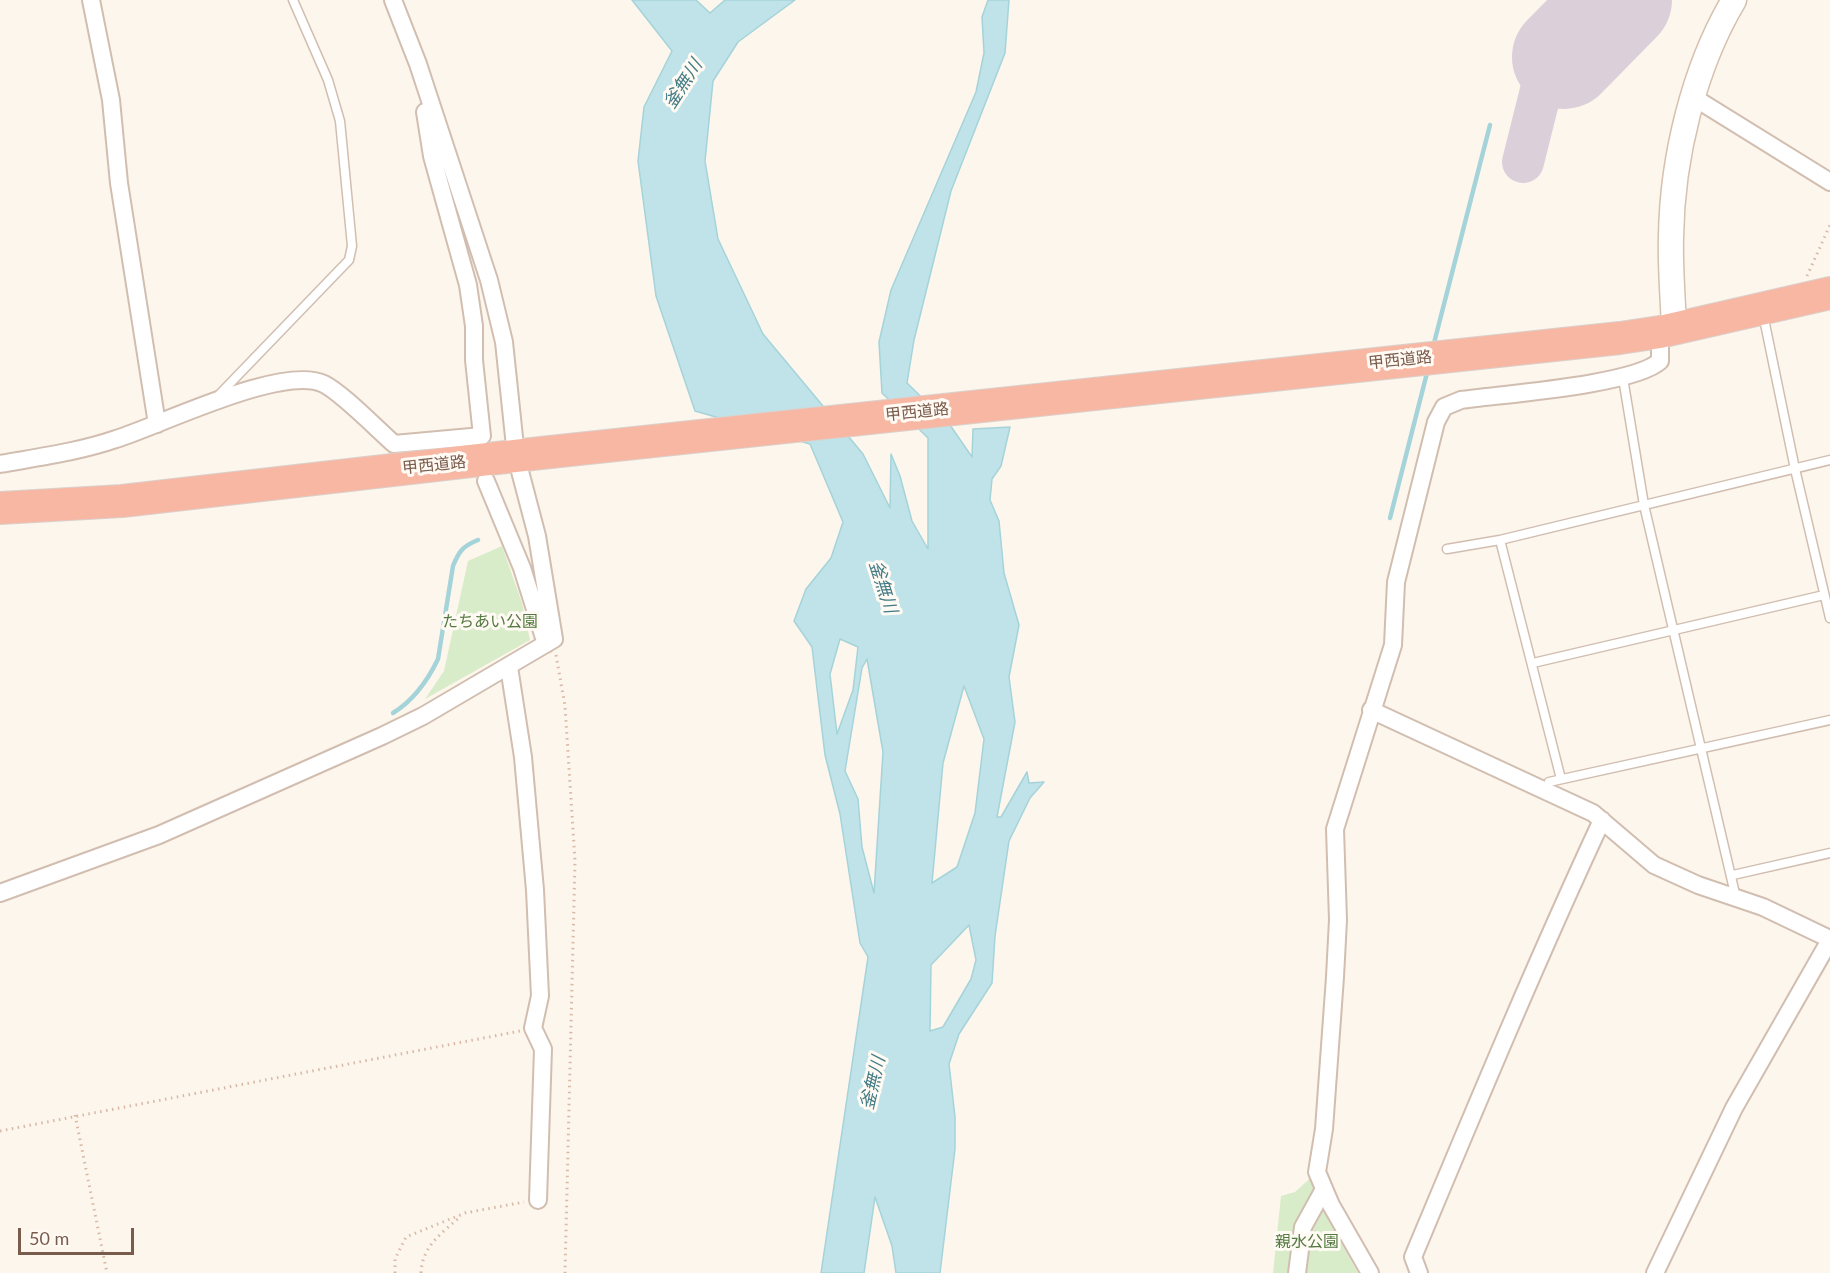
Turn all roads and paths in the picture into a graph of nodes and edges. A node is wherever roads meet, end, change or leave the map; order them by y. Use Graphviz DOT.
graph roads {
  1 [pos="91,0"];
  2 [pos="293,0"];
  3 [pos="393,0"];
  4 [pos="1734,0"];
  5 [pos="424,84"];
  6 [pos="1693,97"];
  7 [pos="1830,182"];
  8 [pos="1830,225"];
  9 [pos="1830,293"];
  10 [pos="1798,300"];
  11 [pos="1762,307"];
  12 [pos="1667,330"];
  13 [pos="1623,378"];
  14 [pos="211,404"];
  15 [pos="157,424"];
  16 [pos="529,454"];
  17 [pos="1830,460"];
  18 [pos="0,464"];
  19 [pos="1794,469"];
  20 [pos="486,481"];
  21 [pos="1644,505"];
  22 [pos="0,508"];
  23 [pos="1500,540"];
  24 [pos="1447,549"];
  25 [pos="1824,595"];
  26 [pos="1830,618"];
  27 [pos="1674,629"];
  28 [pos="550,642"];
  29 [pos="1533,663"];
  30 [pos="509,667"];
  31 [pos="1371,710"];
  32 [pos="1830,720"];
  33 [pos="1702,748"];
  34 [pos="1561,779"];
  35 [pos="1549,782"];
  36 [pos="1602,820"];
  37 [pos="1830,853"];
  38 [pos="1733,875"];
  39 [pos="0,893"];
  40 [pos="1736,898"];
  41 [pos="1830,940"];
  42 [pos="533,1028"];
  43 [pos="75,1115"];
  44 [pos="0,1131"];
  45 [pos="1324,1189"];
  46 [pos="538,1200"];
  47 [pos="465,1213"];
  48 [pos="107,1273"];
  49 [pos="395,1273"];
  50 [pos="421,1273"];
  51 [pos="565,1273"];
  52 [pos="1297,1273"];
  53 [pos="1370,1273"];
  54 [pos="1419,1273"];
  55 [pos="1655,1273"];
  1 -- 15 [label="street"];
  2 -- 14 [label="lane"];
  3 -- 5 [label="street"];
  4 -- 6 [label="street"];
  5 -- 14 [label="street"];
  5 -- 16 [label="street"];
  6 -- 7 [label="street"];
  6 -- 12 [label="street"];
  8 -- 10 [label="path"];
  9 -- 10 [label="highway, 甲西道路"];
  10 -- 11 [label="highway, 甲西道路"];
  11 -- 12 [label="highway, 甲西道路"];
  11 -- 19 [label="lane"];
  12 -- 13 [label="street"];
  12 -- 16 [label="highway, 甲西道路"];
  13 -- 21 [label="lane"];
  13 -- 31 [label="street"];
  14 -- 15 [label="street"];
  15 -- 18 [label="street"];
  16 -- 22 [label="highway, 甲西道路"];
  16 -- 28 [label="street"];
  17 -- 19 [label="lane"];
  19 -- 21 [label="lane"];
  19 -- 25 [label="lane"];
  20 -- 28 [label="street"];
  21 -- 23 [label="lane"];
  21 -- 27 [label="lane"];
  23 -- 24 [label="lane"];
  23 -- 29 [label="lane"];
  25 -- 26 [label="lane"];
  25 -- 27 [label="lane"];
  27 -- 29 [label="lane"];
  27 -- 33 [label="lane"];
  28 -- 30 [label="street"];
  28 -- 51 [label="path"];
  29 -- 34 [label="lane"];
  30 -- 39 [label="street"];
  30 -- 42 [label="street"];
  31 -- 36 [label="street"];
  31 -- 45 [label="street"];
  32 -- 33 [label="lane"];
  33 -- 34 [label="lane"];
  33 -- 38 [label="lane"];
  34 -- 35 [label="lane"];
  36 -- 40 [label="street"];
  36 -- 54 [label="street"];
  37 -- 38 [label="lane"];
  38 -- 40 [label="lane"];
  40 -- 41 [label="street"];
  41 -- 55 [label="street"];
  42 -- 43 [label="path"];
  42 -- 46 [label="street"];
  43 -- 44 [label="path"];
  43 -- 48 [label="path"];
  45 -- 52 [label="street"];
  45 -- 53 [label="street"];
  46 -- 47 [label="path"];
  47 -- 49 [label="path"];
  47 -- 50 [label="path"];
}
